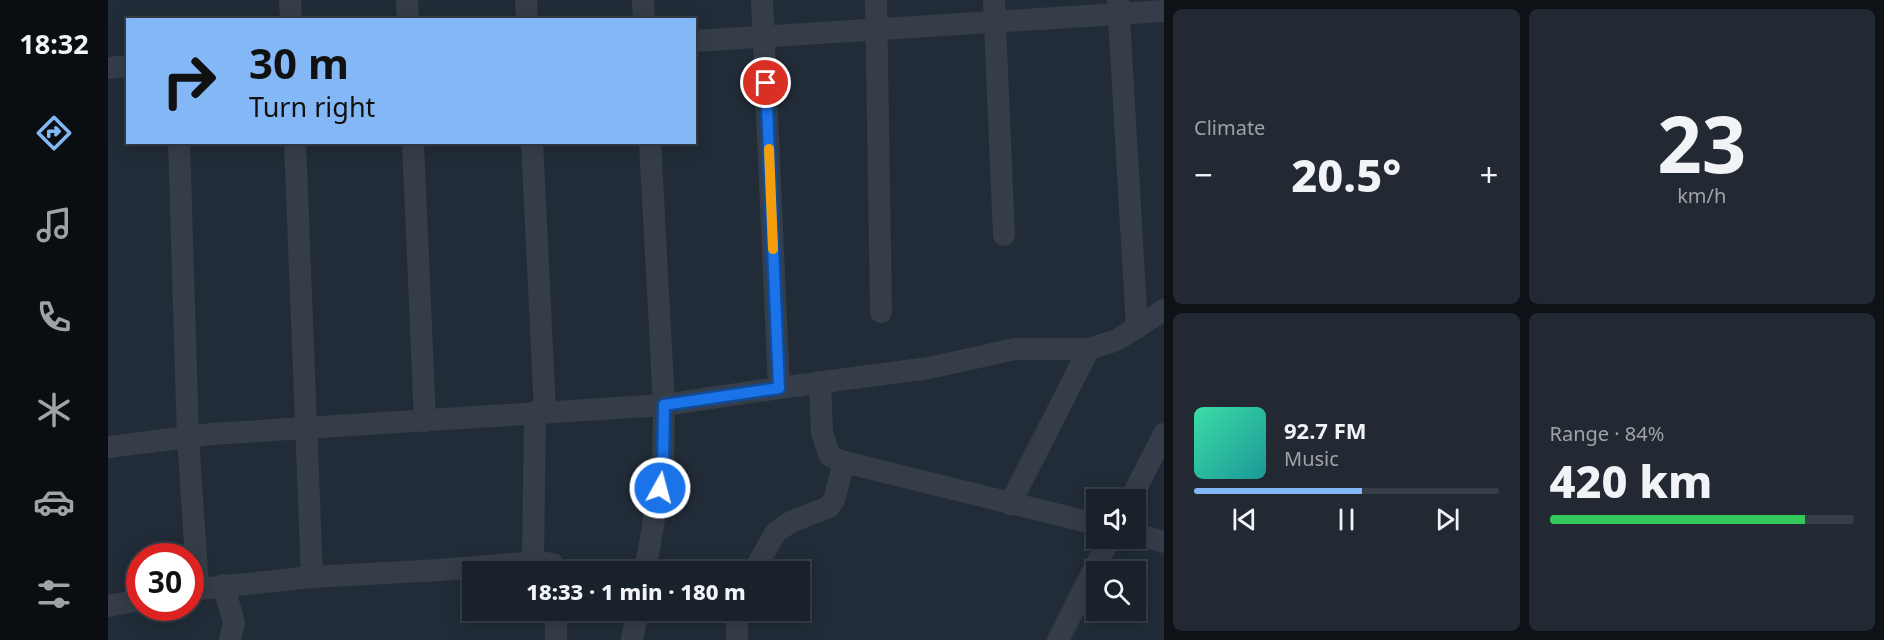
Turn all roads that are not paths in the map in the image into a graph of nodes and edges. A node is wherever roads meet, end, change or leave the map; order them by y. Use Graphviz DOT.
graph roads {
  1 [pos="290,0"];
  2 [pos="407,0"];
  3 [pos="526,0"];
  4 [pos="643,0"];
  5 [pos="762,0"];
  6 [pos="876,0"];
  7 [pos="1118,7"];
  8 [pos="1164,10"];
  9 [pos="995,11"];
  10 [pos="291,18"];
  11 [pos="408,18"];
  12 [pos="527,18"];
  13 [pos="644,18"];
  14 [pos="876,28"];
  15 [pos="764,36"];
  16 [pos="696,41"];
  17 [pos="126,66"];
  18 [pos="108,68"];
  19 [pos="179,144"];
  20 [pos="295,144"];
  21 [pos="413,144"];
  22 [pos="532,144"];
  23 [pos="650,144"];
  24 [pos="1004,235"];
  25 [pos="1164,310"];
  26 [pos="881,312"];
  27 [pos="1137,328"];
  28 [pos="1089,349"];
  29 [pos="820,382"];
  30 [pos="779,388"];
  31 [pos="664,405"];
  32 [pos="540,411"];
  33 [pos="425,421"];
  34 [pos="307,428"];
  35 [pos="1164,434"];
  36 [pos="188,437"];
  37 [pos="108,447"];
  38 [pos="844,462"];
  39 [pos="1136,489"];
  40 [pos="1010,504"];
  41 [pos="1086,522"];
  42 [pos="1146,537"];
  43 [pos="1164,542"];
  44 [pos="192,543"];
  45 [pos="1104,549"];
  46 [pos="534,561"];
  47 [pos="647,561"];
  48 [pos="759,561"];
  49 [pos="462,568"];
  50 [pos="312,577"];
  51 [pos="223,585"];
  52 [pos="204,588"];
  53 [pos="126,603"];
  54 [pos="108,606"];
  55 [pos="556,621"];
  56 [pos="636,621"];
  57 [pos="737,621"];
  58 [pos="230,640"];
  59 [pos="556,640"];
  60 [pos="632,640"];
  61 [pos="737,640"];
  62 [pos="1058,640"];
  1 -- 10 [label="street"];
  2 -- 11 [label="street"];
  3 -- 12 [label="street"];
  4 -- 13 [label="street"];
  5 -- 15 [label="street"];
  6 -- 14 [label="street"];
  7 -- 8 [label="street"];
  7 -- 9 [label="street"];
  7 -- 27 [label="street"];
  9 -- 14 [label="street"];
  9 -- 24 [label="street"];
  14 -- 15 [label="street"];
  14 -- 26 [label="street"];
  15 -- 16 [label="street"];
  15 -- 30 [label="street"];
  17 -- 18 [label="street"];
  19 -- 36 [label="street"];
  20 -- 34 [label="street"];
  21 -- 33 [label="street"];
  22 -- 32 [label="street"];
  23 -- 31 [label="street"];
  25 -- 27 [label="street"];
  27 -- 28 [label="street"];
  28 -- 29 [label="street"];
  28 -- 40 [label="street"];
  29 -- 30 [label="street"];
  29 -- 38 [label="street"];
  30 -- 31 [label="street"];
  31 -- 32 [label="street"];
  31 -- 47 [label="street"];
  32 -- 33 [label="street"];
  32 -- 46 [label="street"];
  33 -- 34 [label="street"];
  34 -- 36 [label="street"];
  34 -- 50 [label="street"];
  35 -- 39 [label="street"];
  36 -- 37 [label="street"];
  36 -- 44 [label="street"];
  38 -- 40 [label="street"];
  38 -- 48 [label="street"];
  40 -- 41 [label="street"];
  42 -- 43 [label="street"];
  45 -- 62 [label="street"];
  49 -- 50 [label="street"];
  50 -- 51 [label="street"];
  51 -- 52 [label="street"];
  51 -- 58 [label="street"];
  53 -- 54 [label="street"];
  55 -- 59 [label="street"];
  56 -- 60 [label="street"];
  57 -- 61 [label="street"];
}
